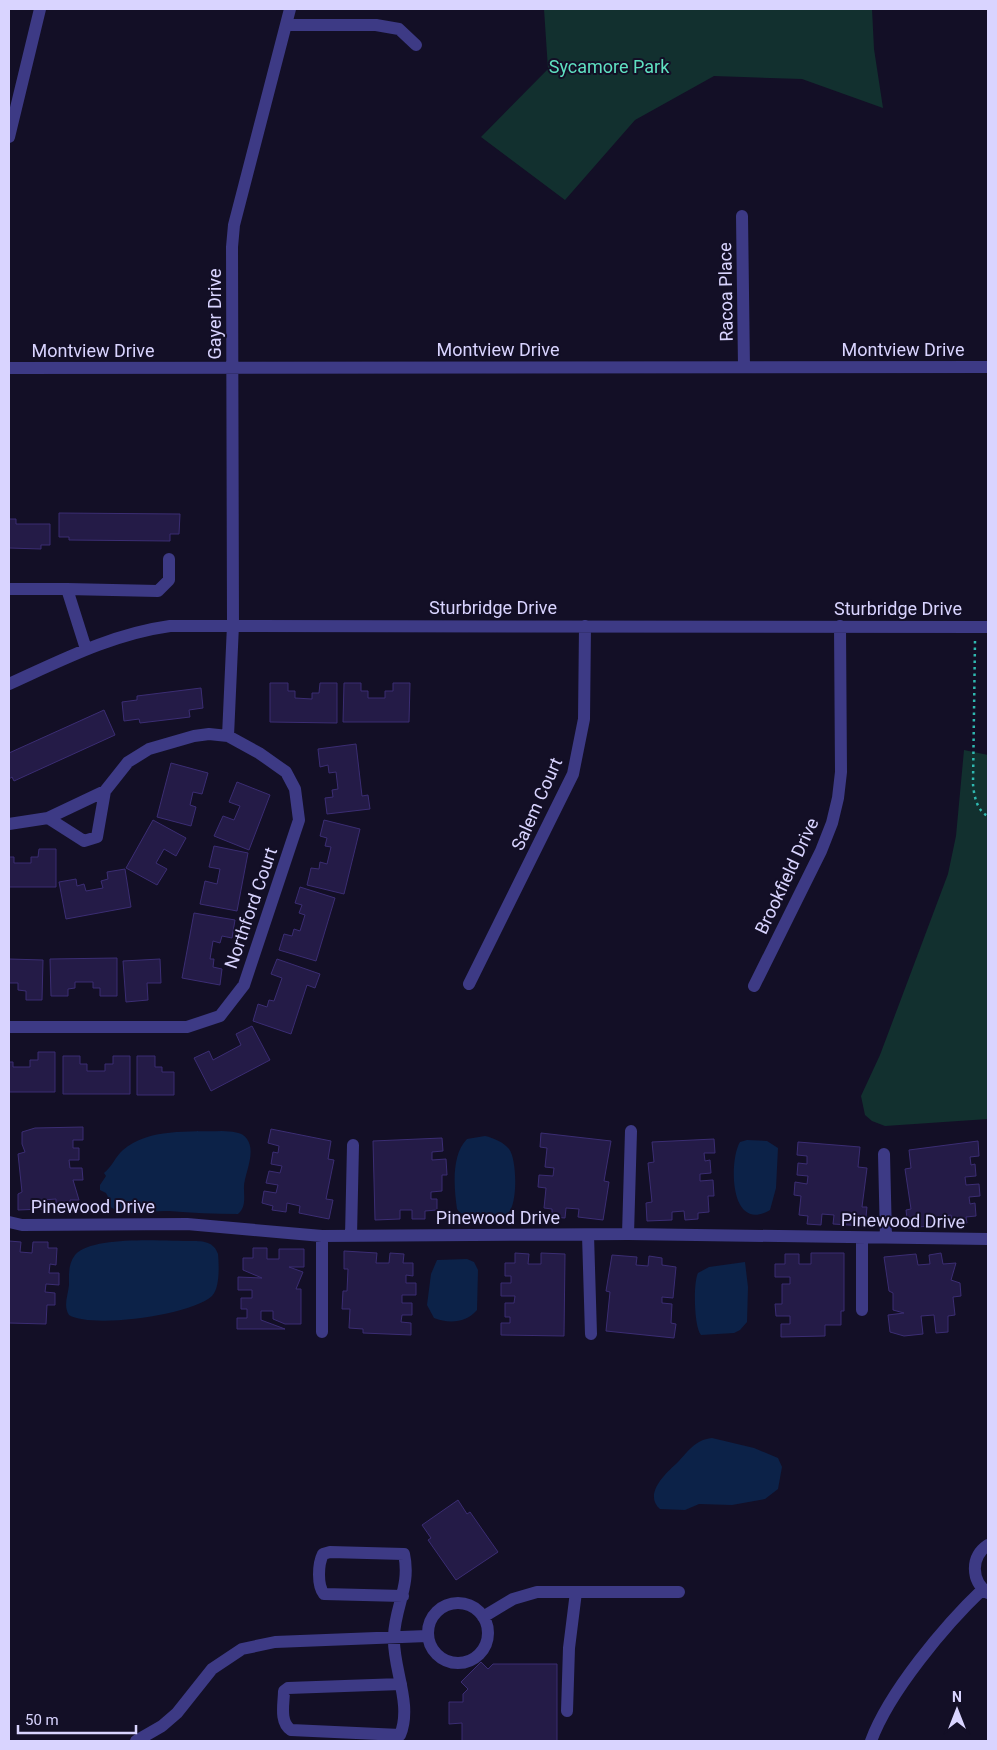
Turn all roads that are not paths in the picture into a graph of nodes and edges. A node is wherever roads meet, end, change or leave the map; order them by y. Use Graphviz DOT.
graph roads {
  1 [pos="40,9"];
  2 [pos="290,9"];
  3 [pos="286,25"];
  4 [pos="416,44"];
  5 [pos="9,137"];
  6 [pos="742,216"];
  7 [pos="744,367"];
  8 [pos="988,367"];
  9 [pos="9,368"];
  10 [pos="233,368"];
  11 [pos="169,559"];
  12 [pos="9,589"];
  13 [pos="67,590"];
  14 [pos="233,625"];
  15 [pos="585,626"];
  16 [pos="840,626"];
  17 [pos="982,627"];
  18 [pos="86,649"];
  19 [pos="9,684"];
  20 [pos="228,736"];
  21 [pos="105,791"];
  22 [pos="48,818"];
  23 [pos="9,824"];
  24 [pos="470,984"];
  25 [pos="754,986"];
  26 [pos="9,1027"];
  27 [pos="632,1131"];
  28 [pos="353,1144"];
  29 [pos="884,1154"];
  30 [pos="9,1222"];
  31 [pos="628,1234"];
  32 [pos="588,1235"];
  33 [pos="322,1236"];
  34 [pos="351,1236"];
  35 [pos="862,1238"];
  36 [pos="886,1238"];
  37 [pos="988,1239"];
  38 [pos="862,1310"];
  39 [pos="322,1332"];
  40 [pos="591,1334"];
  41 [pos="988,1545"];
  42 [pos="986,1591"];
  43 [pos="576,1592"];
  44 [pos="679,1592"];
  45 [pos="402,1596"];
  46 [pos="483,1617"];
  47 [pos="428,1636"];
  48 [pos="394,1637"];
  49 [pos="401,1684"];
  50 [pos="567,1711"];
  51 [pos="136,1741"];
  52 [pos="871,1741"];
  1 -- 5 [label="street"];
  2 -- 3 [label="street, Gayer Drive"];
  3 -- 4 [label="street"];
  3 -- 10 [label="street, Gayer Drive"];
  6 -- 7 [label="street, Racoa Place"];
  7 -- 8 [label="street, Montview Drive"];
  7 -- 10 [label="street, Montview Drive"];
  9 -- 10 [label="street, Montview Drive"];
  10 -- 14 [label="street, Gayer Drive"];
  11 -- 13 [label="street"];
  12 -- 13 [label="street"];
  13 -- 18 [label="street"];
  14 -- 15 [label="street, Sturbridge Drive"];
  14 -- 18 [label="street, Sturbridge Drive"];
  14 -- 20 [label="street"];
  15 -- 16 [label="street, Sturbridge Drive"];
  15 -- 24 [label="street, Salem Court"];
  16 -- 17 [label="street, Sturbridge Drive"];
  16 -- 25 [label="street, Brookfield Drive"];
  18 -- 19 [label="street, Sturbridge Drive"];
  20 -- 21 [label="street"];
  20 -- 26 [label="street, Northford Court"];
  21 -- 22 [label="street"];
  21 -- 22 [label="street"];
  22 -- 23 [label="street"];
  27 -- 31 [label="street"];
  28 -- 34 [label="street"];
  29 -- 36 [label="street"];
  30 -- 33 [label="street, Pinewood Drive"];
  31 -- 32 [label="street, Pinewood Drive"];
  31 -- 35 [label="street, Pinewood Drive"];
  32 -- 34 [label="street, Pinewood Drive"];
  32 -- 40 [label="street"];
  33 -- 34 [label="street, Pinewood Drive"];
  33 -- 39 [label="street"];
  35 -- 36 [label="street, Pinewood Drive"];
  35 -- 38 [label="street"];
  36 -- 37 [label="street, Pinewood Drive"];
  41 -- 42 [label="street"];
  42 -- 52 [label="street"];
  43 -- 44 [label="street"];
  43 -- 46 [label="street"];
  43 -- 50 [label="street"];
  45 -- 45 [label="street"];
  45 -- 48 [label="street"];
  46 -- 47 [label="street"];
  46 -- 47 [label="street"];
  47 -- 48 [label="street"];
  48 -- 49 [label="street"];
  48 -- 51 [label="street"];
  49 -- 49 [label="street"];
}
